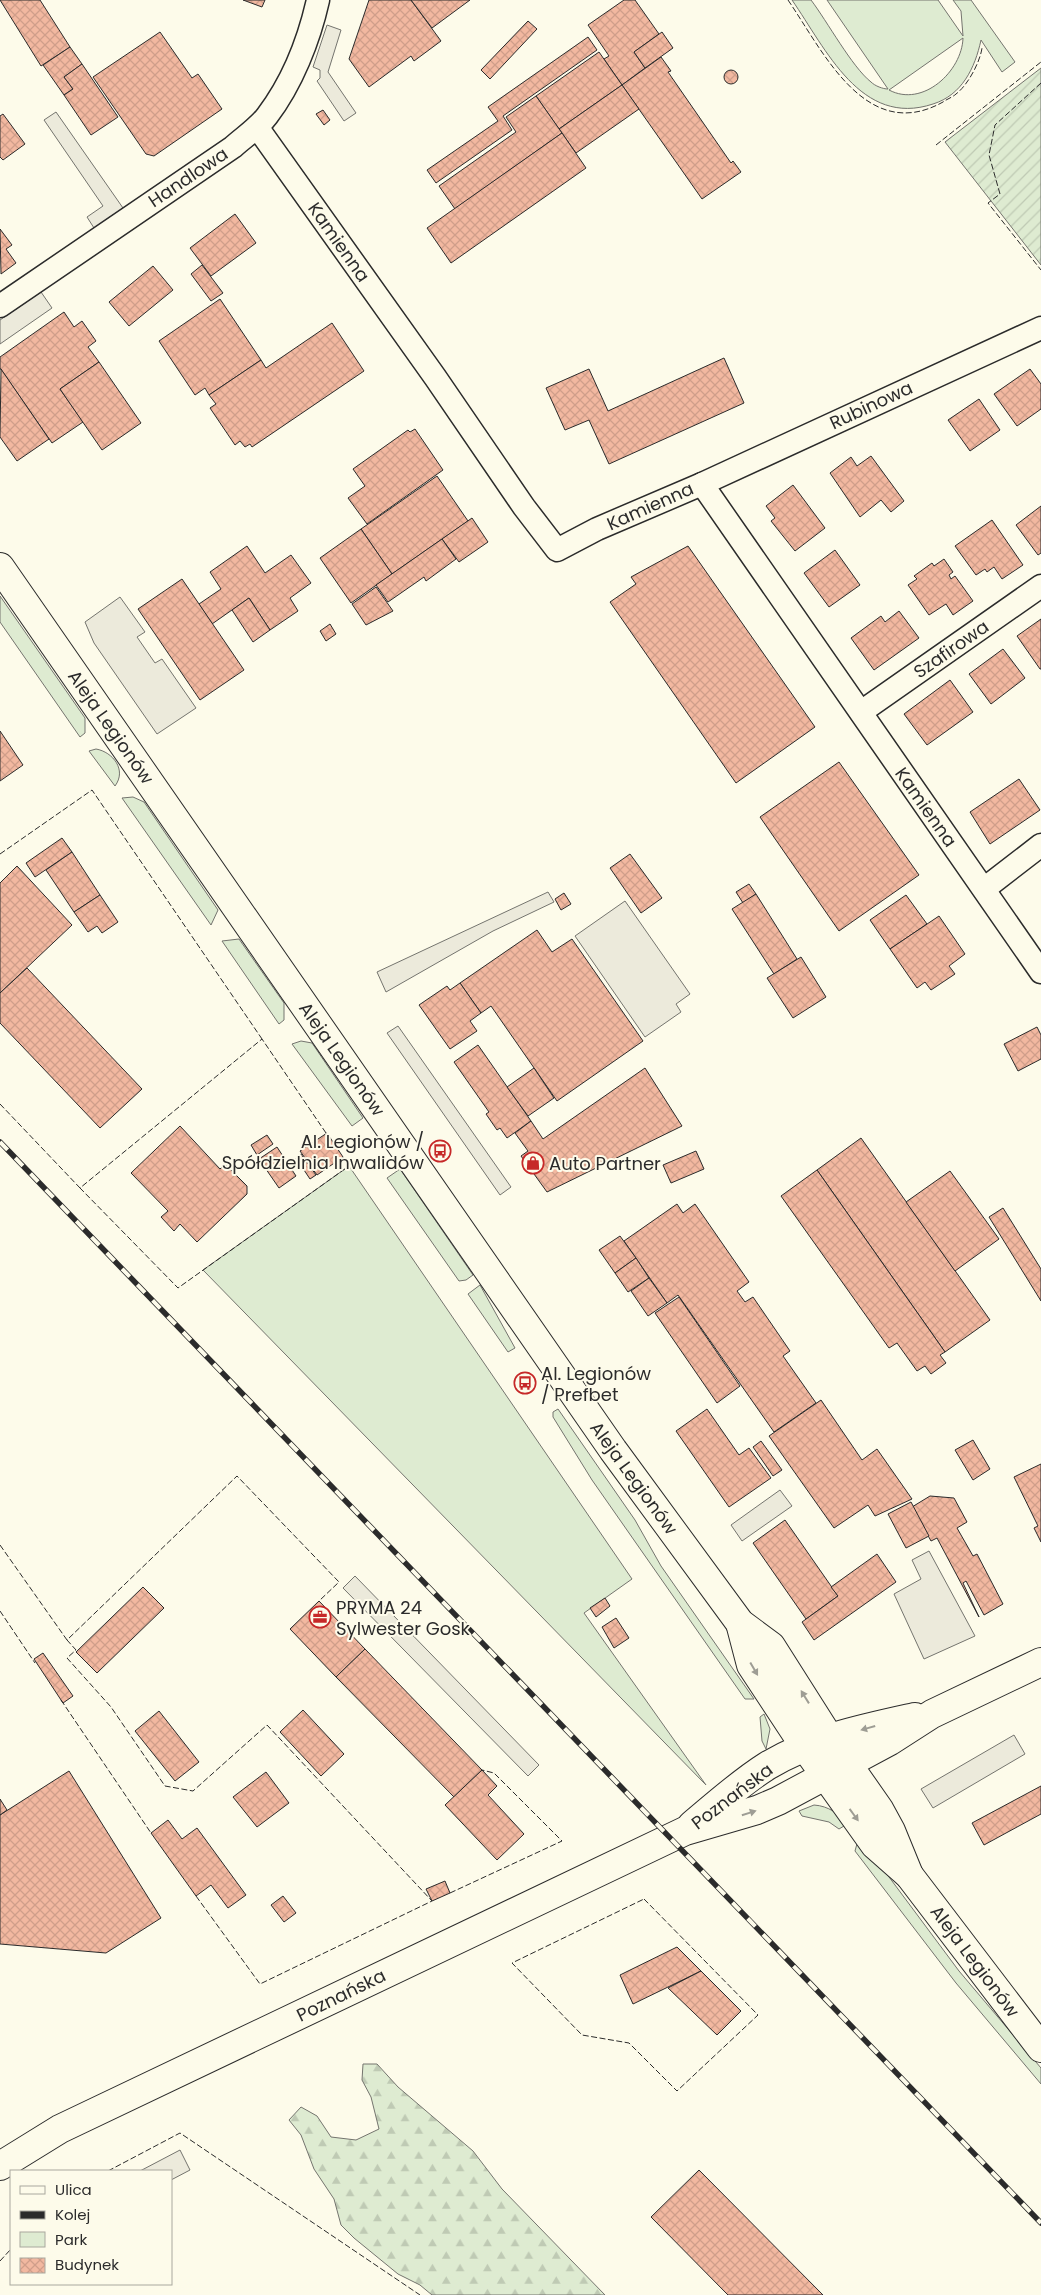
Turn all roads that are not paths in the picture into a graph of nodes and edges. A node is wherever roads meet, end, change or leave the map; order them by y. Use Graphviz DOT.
graph roads {
  1 [pos="318,0"];
  2 [pos="257,127"];
  3 [pos="0,306"];
  4 [pos="1041,328"];
  5 [pos="702,484"];
  6 [pos="0,567"];
  7 [pos="1041,586"];
  8 [pos="861,712"];
  9 [pos="1041,845"];
  10 [pos="984,889"];
  11 [pos="1041,972"];
  12 [pos="1041,1662"];
  13 [pos="932,1714"];
  14 [pos="818,1743"];
  15 [pos="836,1769"];
  16 [pos="686,1831"];
  17 [pos="1041,2048"];
  18 [pos="0,2166"];
  1 -- 2 [label="street, Handlowa"];
  2 -- 3 [label="street, Handlowa"];
  2 -- 5 [label="street, Kamienna"];
  4 -- 5 [label="street, Rubinowa"];
  5 -- 8 [label="street, Kamienna"];
  6 -- 14 [label="main road, Aleja Legionów"];
  7 -- 8 [label="street, Szafirowa"];
  8 -- 10 [label="street, Kamienna"];
  9 -- 10 [label="street"];
  10 -- 11 [label="street, Kamienna"];
  12 -- 13 [label="main road"];
  13 -- 14 [label="main road, Poznańska, one-way"];
  13 -- 15 [label="main road, Poznańska"];
  14 -- 15 [label="main road, Aleja Legionów"];
  14 -- 16 [label="main road, Poznańska"];
  16 -- 15 [label="main road, Poznańska, one-way"];
  15 -- 17 [label="main road, Aleja Legionów"];
  16 -- 18 [label="main road, Poznańska"];
}
